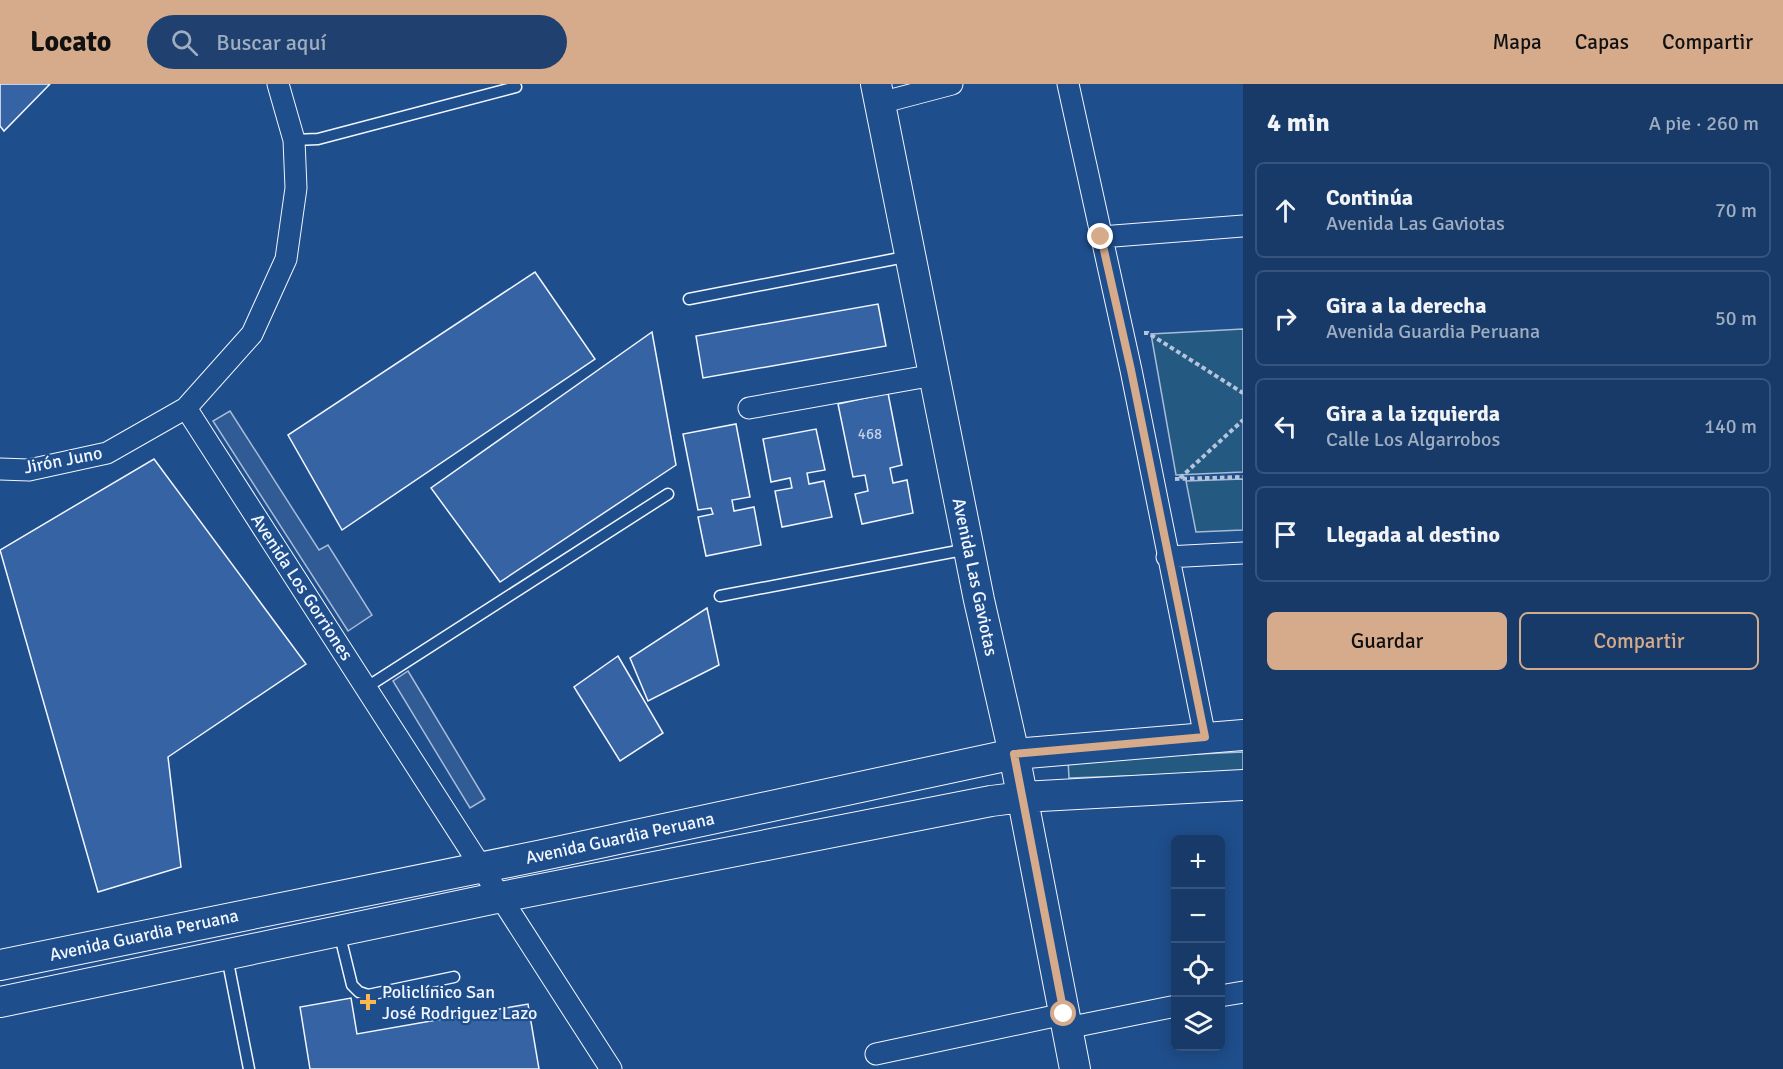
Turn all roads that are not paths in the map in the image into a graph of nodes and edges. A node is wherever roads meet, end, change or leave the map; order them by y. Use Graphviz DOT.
graph roads {
  1 [pos="278,84"];
  2 [pos="952,84"];
  3 [pos="1068,84"];
  4 [pos="516,87"];
  5 [pos="878,93"];
  6 [pos="294,140"];
  7 [pos="1243,226"];
  8 [pos="1101,237"];
  9 [pos="910,256"];
  10 [pos="689,299"];
  11 [pos="934,375"];
  12 [pos="186,408"];
  13 [pos="749,408"];
  14 [pos="0,470"];
  15 [pos="668,494"];
  16 [pos="969,549"];
  17 [pos="1243,553"];
  18 [pos="1167,557"];
  19 [pos="720,596"];
  20 [pos="367,687"];
  21 [pos="1243,735"];
  22 [pos="1205,737"];
  23 [pos="1014,754"];
  24 [pos="1243,785"];
  25 [pos="1022,797"];
  26 [pos="482,867"];
  27 [pos="335,897"];
  28 [pos="501,897"];
  29 [pos="339,932"];
  30 [pos="226,955"];
  31 [pos="4,960"];
  32 [pos="454,977"];
  33 [pos="1243,992"];
  34 [pos="1225,995"];
  35 [pos="0,1002"];
  36 [pos="1171,1007"];
  37 [pos="1066,1021"];
  38 [pos="876,1054"];
  39 [pos="249,1069"];
  40 [pos="611,1069"];
  41 [pos="1076,1069"];
  1 -- 6 [label="street"];
  2 -- 5 [label="street"];
  3 -- 8 [label="street"];
  4 -- 6 [label="lane"];
  5 -- 9 [label="street, Avenida Las Gaviotas"];
  6 -- 12 [label="street"];
  7 -- 8 [label="street"];
  8 -- 18 [label="street"];
  9 -- 10 [label="lane"];
  9 -- 11 [label="street, Avenida Las Gaviotas"];
  11 -- 13 [label="street"];
  11 -- 16 [label="street, Avenida Las Gaviotas"];
  12 -- 14 [label="street, Jirón Juno"];
  12 -- 20 [label="street, Avenida Los Gorriones"];
  15 -- 20 [label="lane"];
  16 -- 19 [label="lane"];
  16 -- 23 [label="street, Avenida Las Gaviotas"];
  17 -- 18 [label="street"];
  18 -- 22 [label="street"];
  20 -- 26 [label="street, Avenida Los Gorriones"];
  21 -- 22 [label="street, Avenida Guardia Peruana"];
  22 -- 23 [label="street, Avenida Guardia Peruana"];
  23 -- 25 [label="street, Avenida Las Gaviotas"];
  23 -- 26 [label="street, Avenida Guardia Peruana"];
  24 -- 25 [label="street, Avenida Guardia Peruana"];
  25 -- 28 [label="street, Avenida Guardia Peruana"];
  25 -- 37 [label="street, Avenida Las Gaviotas"];
  26 -- 27 [label="street, Avenida Guardia Peruana"];
  26 -- 28 [label="street, Avenida Los Gorriones"];
  27 -- 29 [label="street"];
  27 -- 31 [label="street, Avenida Guardia Peruana"];
  28 -- 29 [label="street, Avenida Guardia Peruana"];
  28 -- 40 [label="street, Avenida Los Gorriones"];
  29 -- 30 [label="street, Avenida Guardia Peruana"];
  29 -- 32 [label="lane"];
  30 -- 35 [label="street, Avenida Guardia Peruana"];
  30 -- 39 [label="lane"];
  33 -- 34 [label="street"];
  36 -- 37 [label="street"];
  37 -- 38 [label="street"];
  37 -- 41 [label="street, Avenida Las Gaviotas"];
}
